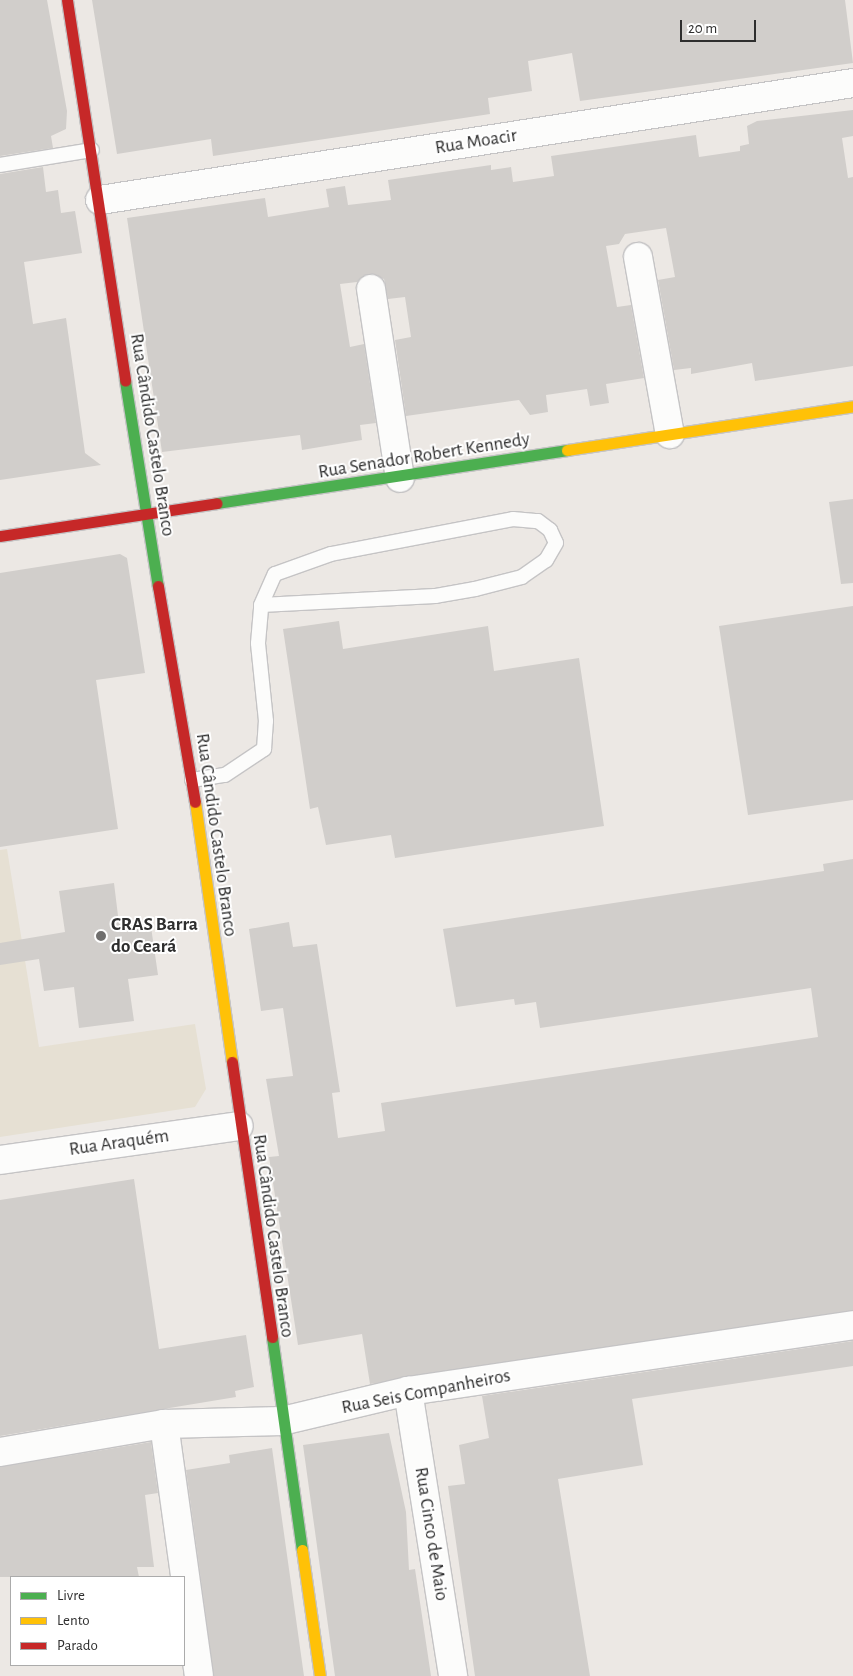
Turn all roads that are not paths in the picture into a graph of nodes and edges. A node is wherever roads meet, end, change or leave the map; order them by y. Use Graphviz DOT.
graph roads {
  1 [pos="67,0"];
  2 [pos="853,84"];
  3 [pos="92,150"];
  4 [pos="0,165"];
  5 [pos="100,200"];
  6 [pos="638,257"];
  7 [pos="371,289"];
  8 [pos="853,406"];
  9 [pos="670,434"];
  10 [pos="400,478"];
  11 [pos="146,515"];
  12 [pos="0,536"];
  13 [pos="261,605"];
  14 [pos="192,780"];
  15 [pos="239,1126"];
  16 [pos="0,1160"];
  17 [pos="853,1325"];
  18 [pos="408,1391"];
  19 [pos="282,1421"];
  20 [pos="164,1424"];
  21 [pos="0,1452"];
  22 [pos="199,1676"];
  23 [pos="320,1676"];
  24 [pos="454,1676"];
  1 -- 3 [label="street, Rua Cândido Castelo Branco"];
  2 -- 5 [label="street, Rua Moacir"];
  3 -- 4 [label="lane"];
  3 -- 5 [label="street, Rua Cândido Castelo Branco"];
  5 -- 11 [label="street, Rua Cândido Castelo Branco"];
  6 -- 9 [label="street"];
  7 -- 10 [label="street"];
  8 -- 9 [label="street, Rua Senador Robert Kennedy"];
  9 -- 10 [label="street, Rua Senador Robert Kennedy"];
  10 -- 11 [label="street, Rua Senador Robert Kennedy"];
  11 -- 12 [label="street, Rua Senador Robert Kennedy"];
  11 -- 14 [label="street, Rua Cândido Castelo Branco"];
  13 -- 13 [label="lane"];
  13 -- 14 [label="lane"];
  14 -- 15 [label="street, Rua Cândido Castelo Branco"];
  15 -- 16 [label="street, Rua Araquém"];
  15 -- 19 [label="street, Rua Cândido Castelo Branco"];
  17 -- 18 [label="street, Rua Seis Companheiros"];
  18 -- 19 [label="street, Rua Seis Companheiros"];
  18 -- 24 [label="street, Rua Cinco de Maio"];
  19 -- 20 [label="street, Rua Seis Companheiros"];
  19 -- 23 [label="street, Rua Cândido Castelo Branco"];
  20 -- 21 [label="street, Rua Seis Companheiros"];
  20 -- 22 [label="street"];
}
